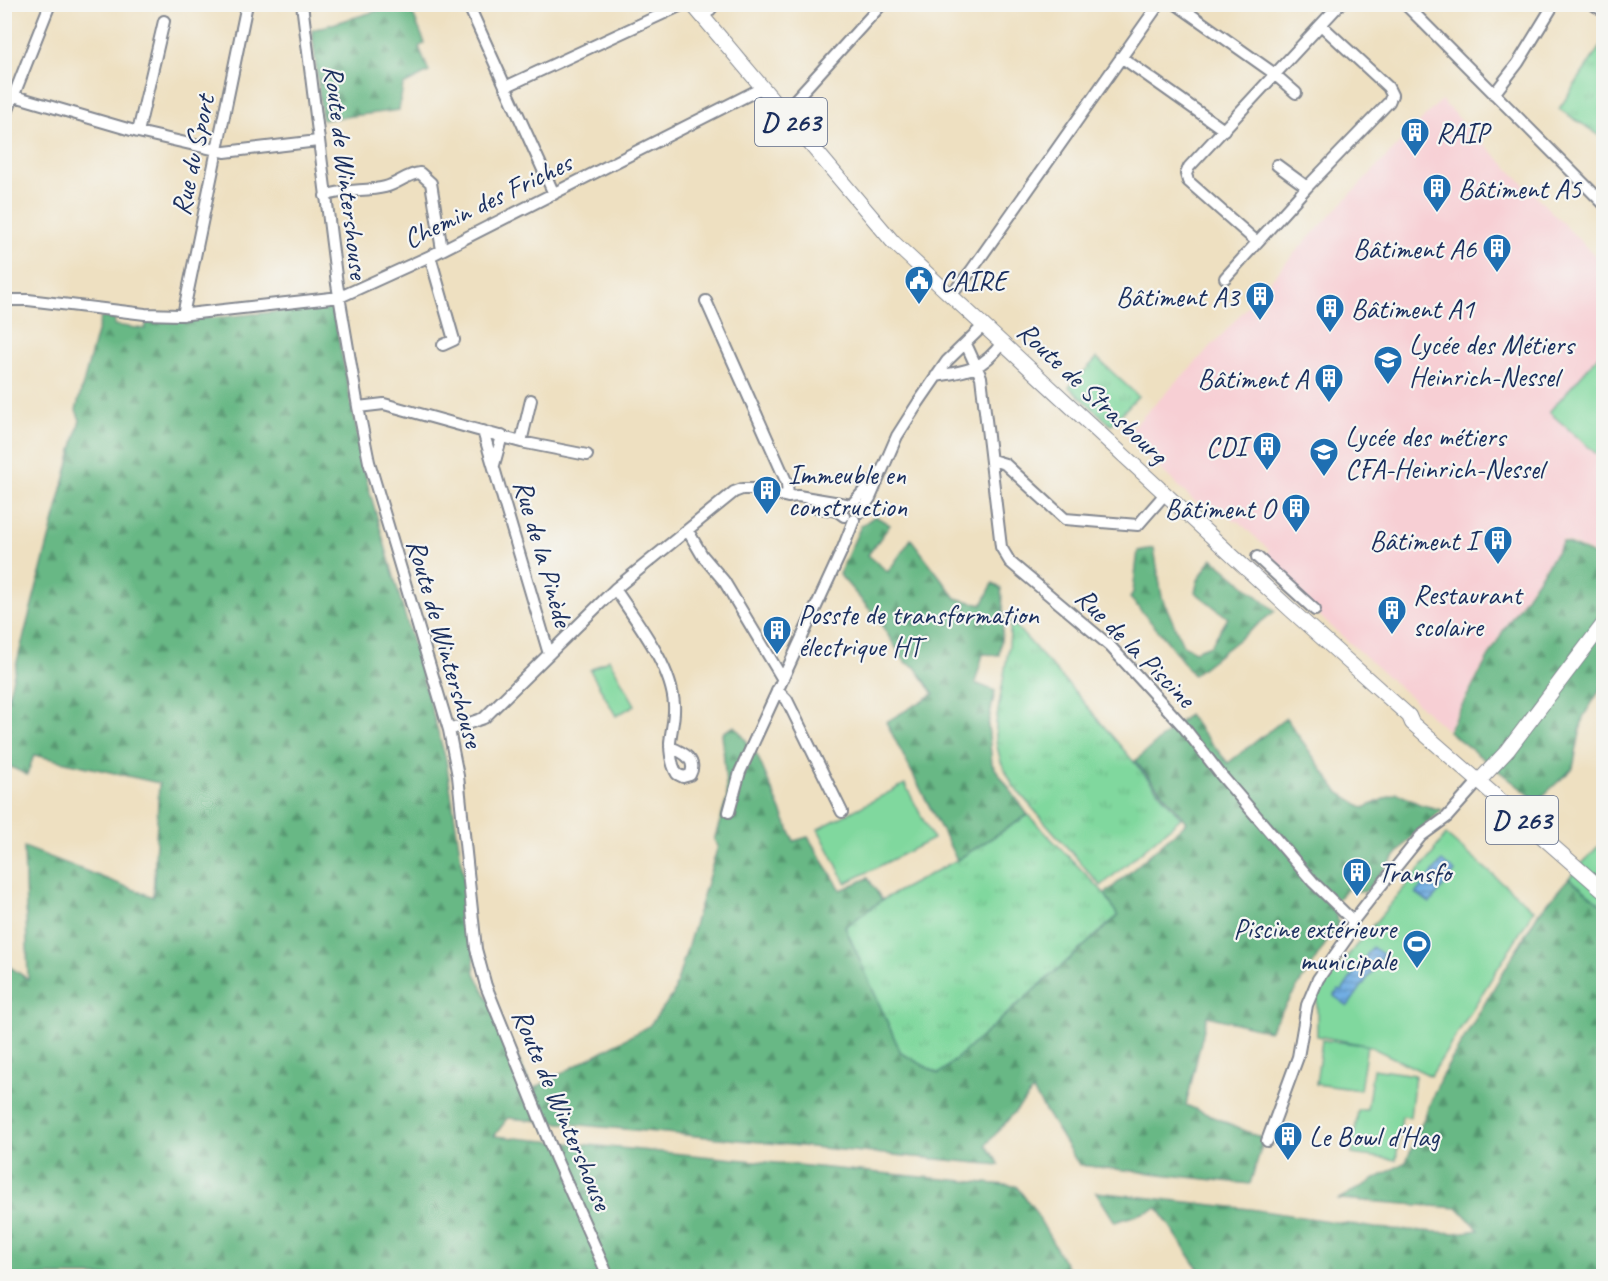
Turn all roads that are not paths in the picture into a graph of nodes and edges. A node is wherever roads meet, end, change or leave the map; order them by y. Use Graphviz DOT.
graph roads {
  1 [pos="50,4"];
  2 [pos="247,4"];
  3 [pos="302,4"];
  4 [pos="468,4"];
  5 [pos="684,4"];
  6 [pos="692,4"];
  7 [pos="714,4"];
  8 [pos="882,4"];
  9 [pos="1159,4"];
  10 [pos="1176,4"];
  11 [pos="1340,4"];
  12 [pos="1405,4"];
  13 [pos="1554,4"];
  14 [pos="1592,4"];
  15 [pos="1604,11"];
  16 [pos="704,18"];
  17 [pos="164,21"];
  18 [pos="1321,25"];
  19 [pos="1121,57"];
  20 [pos="1275,75"];
  21 [pos="505,87"];
  22 [pos="762,88"];
  23 [pos="1296,93"];
  24 [pos="1494,94"];
  25 [pos="9,95"];
  26 [pos="783,112"];
  27 [pos="4,120"];
  28 [pos="1224,130"];
  29 [pos="138,132"];
  30 [pos="318,141"];
  31 [pos="217,151"];
  32 [pos="1277,165"];
  33 [pos="1307,187"];
  34 [pos="554,194"];
  35 [pos="325,196"];
  36 [pos="1604,204"];
  37 [pos="1257,242"];
  38 [pos="442,250"];
  39 [pos="430,256"];
  40 [pos="1225,278"];
  41 [pos="951,295"];
  42 [pos="339,297"];
  43 [pos="4,300"];
  44 [pos="706,301"];
  45 [pos="183,315"];
  46 [pos="983,326"];
  47 [pos="1002,343"];
  48 [pos="966,344"];
  49 [pos="442,345"];
  50 [pos="977,368"];
  51 [pos="936,376"];
  52 [pos="531,400"];
  53 [pos="358,407"];
  54 [pos="483,431"];
  55 [pos="502,436"];
  56 [pos="521,442"];
  57 [pos="587,455"];
  58 [pos="992,460"];
  59 [pos="494,465"];
  60 [pos="881,469"];
  61 [pos="1165,494"];
  62 [pos="784,496"];
  63 [pos="850,503"];
  64 [pos="851,516"];
  65 [pos="688,531"];
  66 [pos="1257,557"];
  67 [pos="615,589"];
  68 [pos="1315,610"];
  69 [pos="1604,623"];
  70 [pos="549,654"];
  71 [pos="782,678"];
  72 [pos="777,690"];
  73 [pos="449,730"];
  74 [pos="670,747"];
  75 [pos="1480,779"];
  76 [pos="729,812"];
  77 [pos="842,812"];
  78 [pos="1581,866"];
  79 [pos="1604,880"];
  80 [pos="1604,891"];
  81 [pos="1353,921"];
  82 [pos="1267,1141"];
  83 [pos="608,1276"];
  1 -- 25 [label="street"];
  2 -- 31 [label="street, Rue du Sport"];
  3 -- 30 [label="street, Route de Wintershouse"];
  4 -- 21 [label="street"];
  5 -- 21 [label="street"];
  6 -- 16 [label="main road, Route de Strasbourg / D 263"];
  7 -- 16 [label="street"];
  8 -- 26 [label="street"];
  9 -- 19 [label="street"];
  10 -- 20 [label="street"];
  11 -- 18 [label="street"];
  12 -- 24 [label="street"];
  13 -- 24 [label="street"];
  14 -- 15 [label="street"];
  16 -- 22 [label="main road, Route de Strasbourg / D 263"];
  17 -- 29 [label="street"];
  18 -- 20 [label="street"];
  18 -- 33 [label="street"];
  19 -- 28 [label="street"];
  19 -- 41 [label="street"];
  20 -- 23 [label="street"];
  20 -- 28 [label="street"];
  21 -- 34 [label="street"];
  22 -- 26 [label="main road, Route de Strasbourg / D 263"];
  22 -- 34 [label="street, Chemin des Friches"];
  24 -- 36 [label="street"];
  25 -- 27 [label="street"];
  25 -- 29 [label="street"];
  26 -- 41 [label="main road, Route de Strasbourg / D 263"];
  28 -- 37 [label="street"];
  29 -- 31 [label="street"];
  30 -- 31 [label="street"];
  30 -- 35 [label="street, Route de Wintershouse"];
  31 -- 45 [label="street, Rue du Sport"];
  32 -- 33 [label="street"];
  33 -- 37 [label="street"];
  34 -- 38 [label="street, Chemin des Friches"];
  35 -- 38 [label="street"];
  35 -- 42 [label="street, Route de Wintershouse"];
  37 -- 40 [label="street"];
  38 -- 39 [label="street, Chemin des Friches"];
  39 -- 42 [label="street, Chemin des Friches"];
  39 -- 49 [label="street"];
  41 -- 46 [label="main road, Route de Strasbourg / D 263"];
  42 -- 45 [label="street, Chemin des Friches"];
  42 -- 53 [label="street, Route de Wintershouse"];
  43 -- 45 [label="street, Chemin des Friches"];
  44 -- 62 [label="street"];
  46 -- 47 [label="main road, Route de Strasbourg / D 263"];
  46 -- 48 [label="street"];
  47 -- 50 [label="street"];
  47 -- 61 [label="main road, Route de Strasbourg / D 263"];
  48 -- 50 [label="street, Rue de la Piscine"];
  48 -- 51 [label="street"];
  50 -- 51 [label="street"];
  50 -- 58 [label="street, Rue de la Piscine"];
  51 -- 60 [label="street"];
  52 -- 56 [label="street"];
  53 -- 54 [label="street"];
  53 -- 73 [label="street, Route de Wintershouse"];
  54 -- 55 [label="street"];
  54 -- 59 [label="street, Rue de la Pinède"];
  55 -- 56 [label="street"];
  55 -- 59 [label="street, Rue de la Pinède"];
  56 -- 57 [label="street"];
  58 -- 61 [label="street"];
  58 -- 81 [label="street, Rue de la Piscine"];
  59 -- 70 [label="street, Rue de la Pinède"];
  60 -- 63 [label="street"];
  60 -- 64 [label="street"];
  61 -- 75 [label="main road, Route de Strasbourg / D 263"];
  62 -- 63 [label="street"];
  62 -- 64 [label="street"];
  62 -- 65 [label="street"];
  63 -- 64 [label="street"];
  63 -- 64 [label="street"];
  64 -- 71 [label="street"];
  65 -- 67 [label="street"];
  65 -- 71 [label="street"];
  66 -- 68 [label="street"];
  67 -- 70 [label="street"];
  67 -- 74 [label="street"];
  69 -- 75 [label="main road"];
  70 -- 73 [label="street"];
  71 -- 72 [label="street"];
  72 -- 76 [label="street"];
  72 -- 77 [label="street"];
  73 -- 83 [label="street, Route de Wintershouse"];
  75 -- 78 [label="main road, Route de Strasbourg / D 263"];
  75 -- 81 [label="street"];
  78 -- 79 [label="main road, Route de Strasbourg / D 263"];
  78 -- 80 [label="main road, Route de Strasbourg / D 263"];
  81 -- 82 [label="street"];
}
